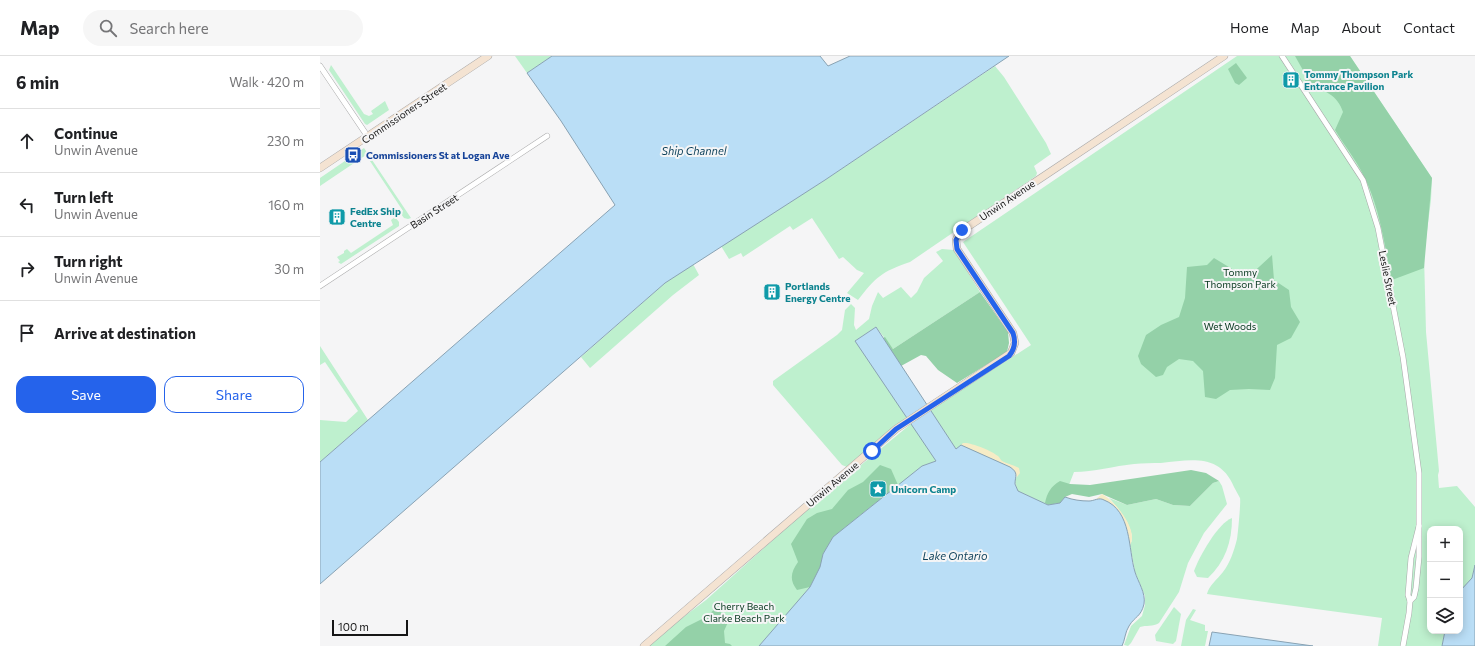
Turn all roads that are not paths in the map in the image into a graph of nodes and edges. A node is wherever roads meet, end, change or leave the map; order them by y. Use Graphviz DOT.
graph roads {
  1 [pos="488,56"];
  2 [pos="1224,56"];
  3 [pos="1282,56"];
  4 [pos="320,66"];
  5 [pos="547,136"];
  6 [pos="368,137"];
  7 [pos="320,168"];
  8 [pos="320,286"];
  9 [pos="1419,525"];
  10 [pos="1410,601"];
  11 [pos="644,646"];
  12 [pos="1403,646"];
  1 -- 6 [label="street, Commissioners Street"];
  2 -- 11 [label="street, Unwin Avenue"];
  3 -- 9 [label="street, Leslie Street"];
  4 -- 6 [label="street"];
  5 -- 8 [label="street, Basin Street"];
  6 -- 7 [label="street, Commissioners Street"];
  9 -- 10 [label="street, Leslie Street"];
  9 -- 10 [label="street, Leslie Street"];
  10 -- 12 [label="street, Leslie Street"];
}
